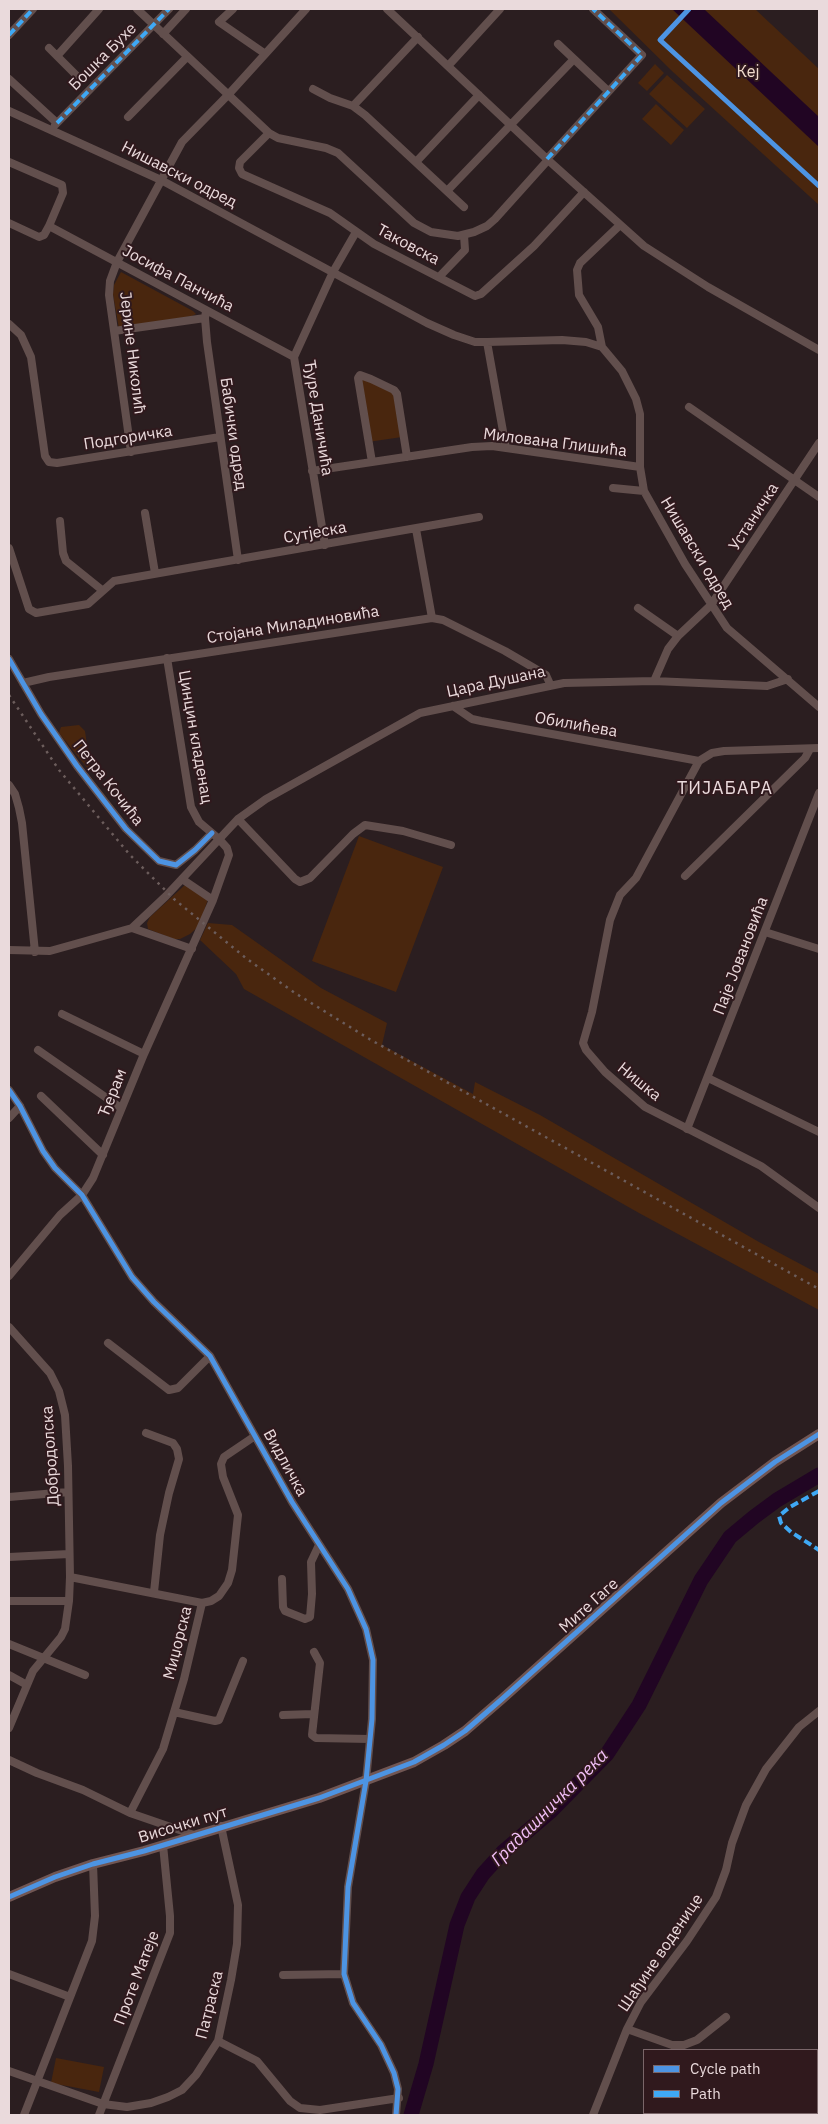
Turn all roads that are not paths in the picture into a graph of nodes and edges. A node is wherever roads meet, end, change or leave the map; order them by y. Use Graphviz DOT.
graph roads {
  1 [pos="33,9"];
  2 [pos="100,9"];
  3 [pos="137,9"];
  4 [pos="169,9"];
  5 [pos="186,9"];
  6 [pos="233,9"];
  7 [pos="306,9"];
  8 [pos="387,9"];
  9 [pos="500,9"];
  10 [pos="593,9"];
  11 [pos="154,25"];
  12 [pos="163,34"];
  13 [pos="9,35"];
  14 [pos="418,37"];
  15 [pos="558,44"];
  16 [pos="49,48"];
  17 [pos="264,53"];
  18 [pos="57,56"];
  19 [pos="187,57"];
  20 [pos="574,59"];
  21 [pos="448,66"];
  22 [pos="76,75"];
  23 [pos="9,79"];
  24 [pos="313,89"];
  25 [pos="608,91"];
  26 [pos="228,95"];
  27 [pos="479,95"];
  28 [pos="354,106"];
  29 [pos="9,113"];
  30 [pos="128,117"];
  31 [pos="511,124"];
  32 [pos="55,126"];
  33 [pos="269,133"];
  34 [pos="548,159"];
  35 [pos="9,162"];
  36 [pos="416,162"];
  37 [pos="161,180"];
  38 [pos="447,191"];
  39 [pos="584,192"];
  40 [pos="464,207"];
  41 [pos="9,223"];
  42 [pos="620,225"];
  43 [pos="48,226"];
  44 [pos="356,232"];
  45 [pos="464,235"];
  46 [pos="117,262"];
  47 [pos="333,272"];
  48 [pos="439,277"];
  49 [pos="205,315"];
  50 [pos="9,324"];
  51 [pos="114,332"];
  52 [pos="487,342"];
  53 [pos="602,347"];
  54 [pos="819,350"];
  55 [pos="294,357"];
  56 [pos="689,407"];
  57 [pos="220,437"];
  58 [pos="819,443"];
  59 [pos="506,448"];
  60 [pos="131,452"];
  61 [pos="407,457"];
  62 [pos="372,462"];
  63 [pos="640,467"];
  64 [pos="312,471"];
  65 [pos="794,480"];
  66 [pos="613,488"];
  67 [pos="644,490"];
  68 [pos="819,497"];
  69 [pos="145,513"];
  70 [pos="479,517"];
  71 [pos="60,521"];
  72 [pos="416,529"];
  73 [pos="326,545"];
  74 [pos="9,548"];
  75 [pos="238,560"];
  76 [pos="155,573"];
  77 [pos="102,590"];
  78 [pos="711,605"];
  79 [pos="638,608"];
  80 [pos="432,618"];
  81 [pos="678,636"];
  82 [pos="167,658"];
  83 [pos="9,659"];
  84 [pos="788,679"];
  85 [pos="654,681"];
  86 [pos="23,683"];
  87 [pos="550,684"];
  88 [pos="819,705"];
  89 [pos="453,706"];
  90 [pos="810,748"];
  91 [pos="819,748"];
  92 [pos="699,761"];
  93 [pos="9,785"];
  94 [pos="819,793"];
  95 [pos="238,820"];
  96 [pos="212,833"];
  97 [pos="219,839"];
  98 [pos="451,845"];
  99 [pos="685,876"];
  100 [pos="182,879"];
  101 [pos="213,900"];
  102 [pos="132,928"];
  103 [pos="765,932"];
  104 [pos="192,949"];
  105 [pos="819,949"];
  106 [pos="9,950"];
  107 [pos="34,952"];
  108 [pos="62,1014"];
  109 [pos="38,1050"];
  110 [pos="144,1054"];
  111 [pos="708,1078"];
  112 [pos="9,1090"];
  113 [pos="41,1096"];
  114 [pos="20,1106"];
  115 [pos="121,1108"];
  116 [pos="9,1118"];
  117 [pos="688,1129"];
  118 [pos="819,1132"];
  119 [pos="103,1155"];
  120 [pos="82,1195"];
  121 [pos="819,1208"];
  122 [pos="9,1276"];
  123 [pos="9,1327"];
  124 [pos="108,1343"];
  125 [pos="210,1356"];
  126 [pos="146,1433"];
  127 [pos="819,1434"];
  128 [pos="255,1436"];
  129 [pos="68,1492"];
  130 [pos="9,1497"];
  131 [pos="319,1545"];
  132 [pos="69,1554"];
  133 [pos="9,1557"];
  134 [pos="70,1577"];
  135 [pos="282,1579"];
  136 [pos="154,1592"];
  137 [pos="9,1601"];
  138 [pos="69,1601"];
  139 [pos="202,1603"];
  140 [pos="9,1644"];
  141 [pos="314,1652"];
  142 [pos="45,1658"];
  143 [pos="243,1661"];
  144 [pos="9,1675"];
  145 [pos="85,1675"];
  146 [pos="26,1685"];
  147 [pos="819,1711"];
  148 [pos="174,1712"];
  149 [pos="284,1714"];
  150 [pos="313,1714"];
  151 [pos="9,1728"];
  152 [pos="370,1739"];
  153 [pos="9,1760"];
  154 [pos="366,1781"];
  155 [pos="130,1813"];
  156 [pos="221,1826"];
  157 [pos="194,1834"];
  158 [pos="163,1845"];
  159 [pos="93,1864"];
  160 [pos="9,1897"];
  161 [pos="9,1974"];
  162 [pos="283,1974"];
  163 [pos="344,1974"];
  164 [pos="70,1996"];
  165 [pos="726,2017"];
  166 [pos="627,2029"];
  167 [pos="218,2041"];
  168 [pos="9,2071"];
  169 [pos="37,2082"];
  170 [pos="399,2098"];
  171 [pos="103,2104"];
  172 [pos="596,2114"];
  173 [pos="24,2115"];
  174 [pos="99,2115"];
  175 [pos="396,2115"];
  1 -- 13 [label="street"];
  2 -- 18 [label="street"];
  3 -- 11 [label="street"];
  4 -- 11 [label="street, Бошка Бухе"];
  5 -- 12 [label="street, Бошка Бухе"];
  6 -- 17 [label="street"];
  7 -- 17 [label="street, Јерине Николић"];
  8 -- 14 [label="street"];
  9 -- 21 [label="street"];
  10 -- 25 [label="street"];
  11 -- 12 [label="street"];
  11 -- 32 [label="street, Бошка Бухе"];
  12 -- 19 [label="street"];
  14 -- 21 [label="street"];
  14 -- 28 [label="street"];
  15 -- 20 [label="street"];
  16 -- 18 [label="street"];
  17 -- 26 [label="street, Јерине Николић"];
  18 -- 22 [label="street"];
  19 -- 26 [label="street"];
  19 -- 30 [label="street"];
  20 -- 25 [label="street"];
  20 -- 31 [label="street"];
  21 -- 27 [label="street"];
  23 -- 32 [label="street"];
  24 -- 28 [label="street"];
  25 -- 34 [label="street"];
  26 -- 33 [label="street"];
  26 -- 37 [label="street, Јерине Николић"];
  27 -- 31 [label="street"];
  27 -- 36 [label="street"];
  28 -- 36 [label="street"];
  29 -- 32 [label="street, Нишавски одред"];
  31 -- 34 [label="street"];
  31 -- 38 [label="street"];
  32 -- 37 [label="street, Нишавски одред"];
  33 -- 44 [label="street, Таковска"];
  33 -- 45 [label="street"];
  34 -- 39 [label="street"];
  34 -- 45 [label="street"];
  35 -- 43 [label="street"];
  36 -- 38 [label="street"];
  37 -- 46 [label="street, Јерине Николић"];
  37 -- 47 [label="street, Нишавски одред"];
  38 -- 40 [label="street"];
  39 -- 42 [label="street"];
  39 -- 48 [label="street, Таковска"];
  41 -- 43 [label="street"];
  42 -- 53 [label="street, Нишавски одред"];
  42 -- 54 [label="street"];
  43 -- 46 [label="street, Јосифа Панчића"];
  44 -- 47 [label="street"];
  44 -- 48 [label="street, Таковска"];
  45 -- 48 [label="street"];
  46 -- 49 [label="street, Јосифа Панчића"];
  46 -- 51 [label="street, Јерине Николић"];
  47 -- 52 [label="street, Нишавски одред"];
  47 -- 55 [label="street, Ђуре Даничића"];
  49 -- 51 [label="street, Јосифа Панчића"];
  49 -- 55 [label="street, Јосифа Панчића"];
  49 -- 57 [label="street, Бабички одред"];
  50 -- 60 [label="street, Подгоричка"];
  51 -- 60 [label="street, Јерине Николић"];
  52 -- 53 [label="street, Нишавски одред"];
  52 -- 59 [label="street"];
  53 -- 63 [label="street, Нишавски одред"];
  55 -- 64 [label="street, Ђуре Даничића"];
  56 -- 65 [label="street"];
  57 -- 60 [label="street, Подгоричка"];
  57 -- 75 [label="street, Бабички одред"];
  58 -- 65 [label="street, Устаничка"];
  59 -- 61 [label="street, Милована Глишића"];
  59 -- 63 [label="street, Милована Глишића"];
  61 -- 62 [label="street, Милована Глишића"];
  61 -- 62 [label="street"];
  62 -- 64 [label="street, Милована Глишића"];
  63 -- 67 [label="street, Нишавски одред"];
  64 -- 73 [label="street, Ђуре Даничића"];
  65 -- 68 [label="street"];
  65 -- 78 [label="street, Устаничка"];
  66 -- 67 [label="street, Нишавски одред"];
  67 -- 78 [label="street, Нишавски одред"];
  69 -- 76 [label="street"];
  70 -- 72 [label="street, Сутјеска"];
  71 -- 77 [label="street"];
  72 -- 73 [label="street, Сутјеска"];
  72 -- 80 [label="street"];
  73 -- 75 [label="street, Сутјеска"];
  74 -- 77 [label="street, Сутјеска"];
  75 -- 76 [label="street, Сутјеска"];
  76 -- 77 [label="street, Сутјеска"];
  78 -- 81 [label="street, Устаничка"];
  78 -- 84 [label="street, Нишавски одред"];
  79 -- 81 [label="street"];
  80 -- 82 [label="street, Стојана Миладиновића"];
  80 -- 87 [label="street, Стојана Миладиновића"];
  81 -- 85 [label="street, Устаничка"];
  82 -- 86 [label="street, Стојана Миладиновића"];
  82 -- 96 [label="street, Цинцин кладенац"];
  83 -- 86 [label="street, Петра Кочића"];
  84 -- 85 [label="street, Цара Душана"];
  84 -- 88 [label="street, Нишавски одред"];
  85 -- 87 [label="street, Цара Душана"];
  86 -- 96 [label="street, Петра Кочића"];
  87 -- 89 [label="street, Цара Душана"];
  89 -- 92 [label="street, Обилићева"];
  89 -- 95 [label="street, Цара Душана"];
  90 -- 91 [label="street"];
  90 -- 92 [label="street"];
  90 -- 99 [label="street"];
  92 -- 117 [label="street, Нишка"];
  93 -- 107 [label="street"];
  94 -- 103 [label="street, Паје Јовановића"];
  95 -- 97 [label="street, Цара Душана"];
  95 -- 98 [label="street"];
  96 -- 97 [label="street, Цинцин кладенац"];
  97 -- 100 [label="street, Цара Душана"];
  97 -- 101 [label="street"];
  100 -- 101 [label="street"];
  100 -- 102 [label="street, Цара Душана"];
  101 -- 104 [label="street, Ђерам"];
  102 -- 104 [label="street"];
  102 -- 107 [label="street"];
  103 -- 105 [label="street"];
  103 -- 111 [label="street, Паје Јовановића"];
  104 -- 110 [label="street, Ђерам"];
  106 -- 107 [label="street"];
  108 -- 110 [label="street"];
  109 -- 115 [label="street"];
  110 -- 115 [label="street, Ђерам"];
  111 -- 117 [label="street, Паје Јовановића"];
  111 -- 118 [label="street"];
  112 -- 114 [label="street, Видличка"];
  113 -- 119 [label="street"];
  114 -- 116 [label="street"];
  114 -- 120 [label="street, Видличка"];
  115 -- 119 [label="street, Ђерам"];
  117 -- 121 [label="street, Нишка"];
  119 -- 120 [label="street, Ђерам"];
  120 -- 122 [label="street, Ђерам"];
  120 -- 125 [label="street, Видличка"];
  123 -- 129 [label="street, Добродолска"];
  124 -- 125 [label="street"];
  125 -- 128 [label="street, Видличка"];
  126 -- 136 [label="street"];
  127 -- 154 [label="main road, Мите Гаге"];
  128 -- 131 [label="street, Видличка"];
  128 -- 139 [label="street, Миџорска"];
  129 -- 130 [label="street"];
  129 -- 132 [label="street, Добродолска"];
  131 -- 135 [label="street"];
  131 -- 152 [label="street, Видличка"];
  132 -- 133 [label="street"];
  132 -- 134 [label="street, Добродолска"];
  134 -- 136 [label="street"];
  134 -- 138 [label="street, Добродолска"];
  136 -- 139 [label="street"];
  137 -- 138 [label="street"];
  138 -- 142 [label="street, Добродолска"];
  139 -- 148 [label="street, Миџорска"];
  140 -- 142 [label="street"];
  141 -- 150 [label="street"];
  142 -- 145 [label="street"];
  142 -- 146 [label="street, Добродолска"];
  143 -- 148 [label="street"];
  144 -- 146 [label="street"];
  146 -- 151 [label="street, Добродолска"];
  147 -- 166 [label="street, Шађине воденице"];
  148 -- 155 [label="street, Миџорска"];
  149 -- 150 [label="street"];
  150 -- 152 [label="street"];
  152 -- 154 [label="street, Видличка"];
  153 -- 155 [label="street"];
  154 -- 156 [label="main road, Височки пут"];
  154 -- 163 [label="street, Видличка"];
  155 -- 157 [label="street"];
  156 -- 157 [label="main road, Височки пут"];
  156 -- 167 [label="street, Патраска"];
  157 -- 158 [label="main road, Височки пут"];
  158 -- 159 [label="main road, Височки пут"];
  158 -- 171 [label="street, Проте Матеје"];
  159 -- 160 [label="main road, Височки пут"];
  159 -- 164 [label="street"];
  161 -- 164 [label="street"];
  162 -- 163 [label="street"];
  163 -- 170 [label="street, Видличка"];
  164 -- 169 [label="street"];
  165 -- 166 [label="street"];
  166 -- 172 [label="street, Шађине воденице"];
  167 -- 170 [label="street"];
  167 -- 171 [label="street, Патраска"];
  168 -- 169 [label="street, Патраска"];
  169 -- 171 [label="street, Патраска"];
  169 -- 173 [label="street"];
  170 -- 175 [label="street"];
  171 -- 174 [label="street, Проте Матеје"];
}
